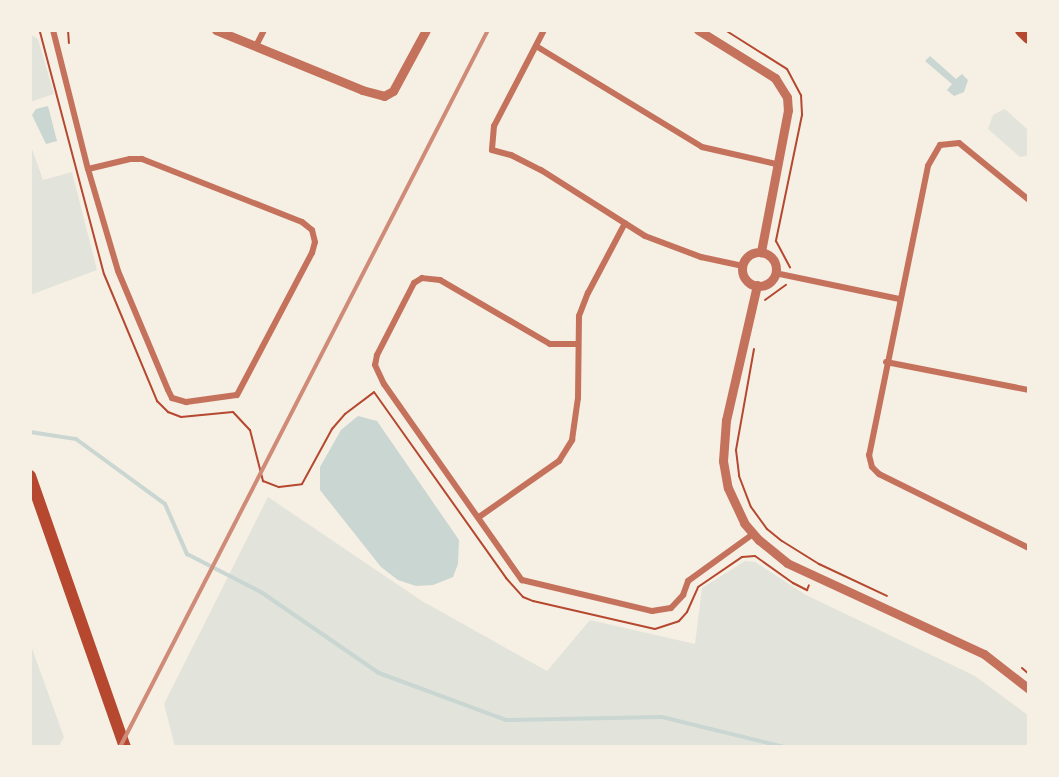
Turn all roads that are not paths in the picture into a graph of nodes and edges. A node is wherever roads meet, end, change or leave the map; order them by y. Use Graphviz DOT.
graph roads {
  1 [pos="53,30"];
  2 [pos="216,30"];
  3 [pos="264,30"];
  4 [pos="426,30"];
  5 [pos="544,30"];
  6 [pos="698,30"];
  7 [pos="1022,30"];
  8 [pos="1029,37"];
  9 [pos="256,46"];
  10 [pos="536,46"];
  11 [pos="776,164"];
  12 [pos="88,169"];
  13 [pos="1029,200"];
  14 [pos="625,223"];
  15 [pos="761,252"];
  16 [pos="743,266"];
  17 [pos="775,273"];
  18 [pos="757,285"];
  19 [pos="899,299"];
  20 [pos="577,344"];
  21 [pos="886,362"];
  22 [pos="1029,390"];
  23 [pos="30,476"];
  24 [pos="479,518"];
  25 [pos="753,534"];
  26 [pos="1029,548"];
  27 [pos="1029,689"];
  28 [pos="125,747"];
  1 -- 12 [label="street"];
  2 -- 9 [label="street"];
  3 -- 9 [label="street"];
  4 -- 9 [label="street"];
  5 -- 10 [label="street"];
  6 -- 11 [label="street"];
  7 -- 8 [label="highway"];
  10 -- 11 [label="street"];
  10 -- 14 [label="street"];
  11 -- 15 [label="street"];
  12 -- 12 [label="street"];
  13 -- 19 [label="street"];
  14 -- 16 [label="street"];
  14 -- 20 [label="street"];
  15 -- 16 [label="street"];
  15 -- 17 [label="street"];
  16 -- 18 [label="street"];
  17 -- 18 [label="street"];
  17 -- 19 [label="street"];
  18 -- 25 [label="street"];
  19 -- 21 [label="street"];
  20 -- 24 [label="street"];
  20 -- 24 [label="street"];
  21 -- 22 [label="street"];
  21 -- 26 [label="street"];
  23 -- 28 [label="main road"];
  24 -- 25 [label="street"];
  25 -- 27 [label="street"];
}
